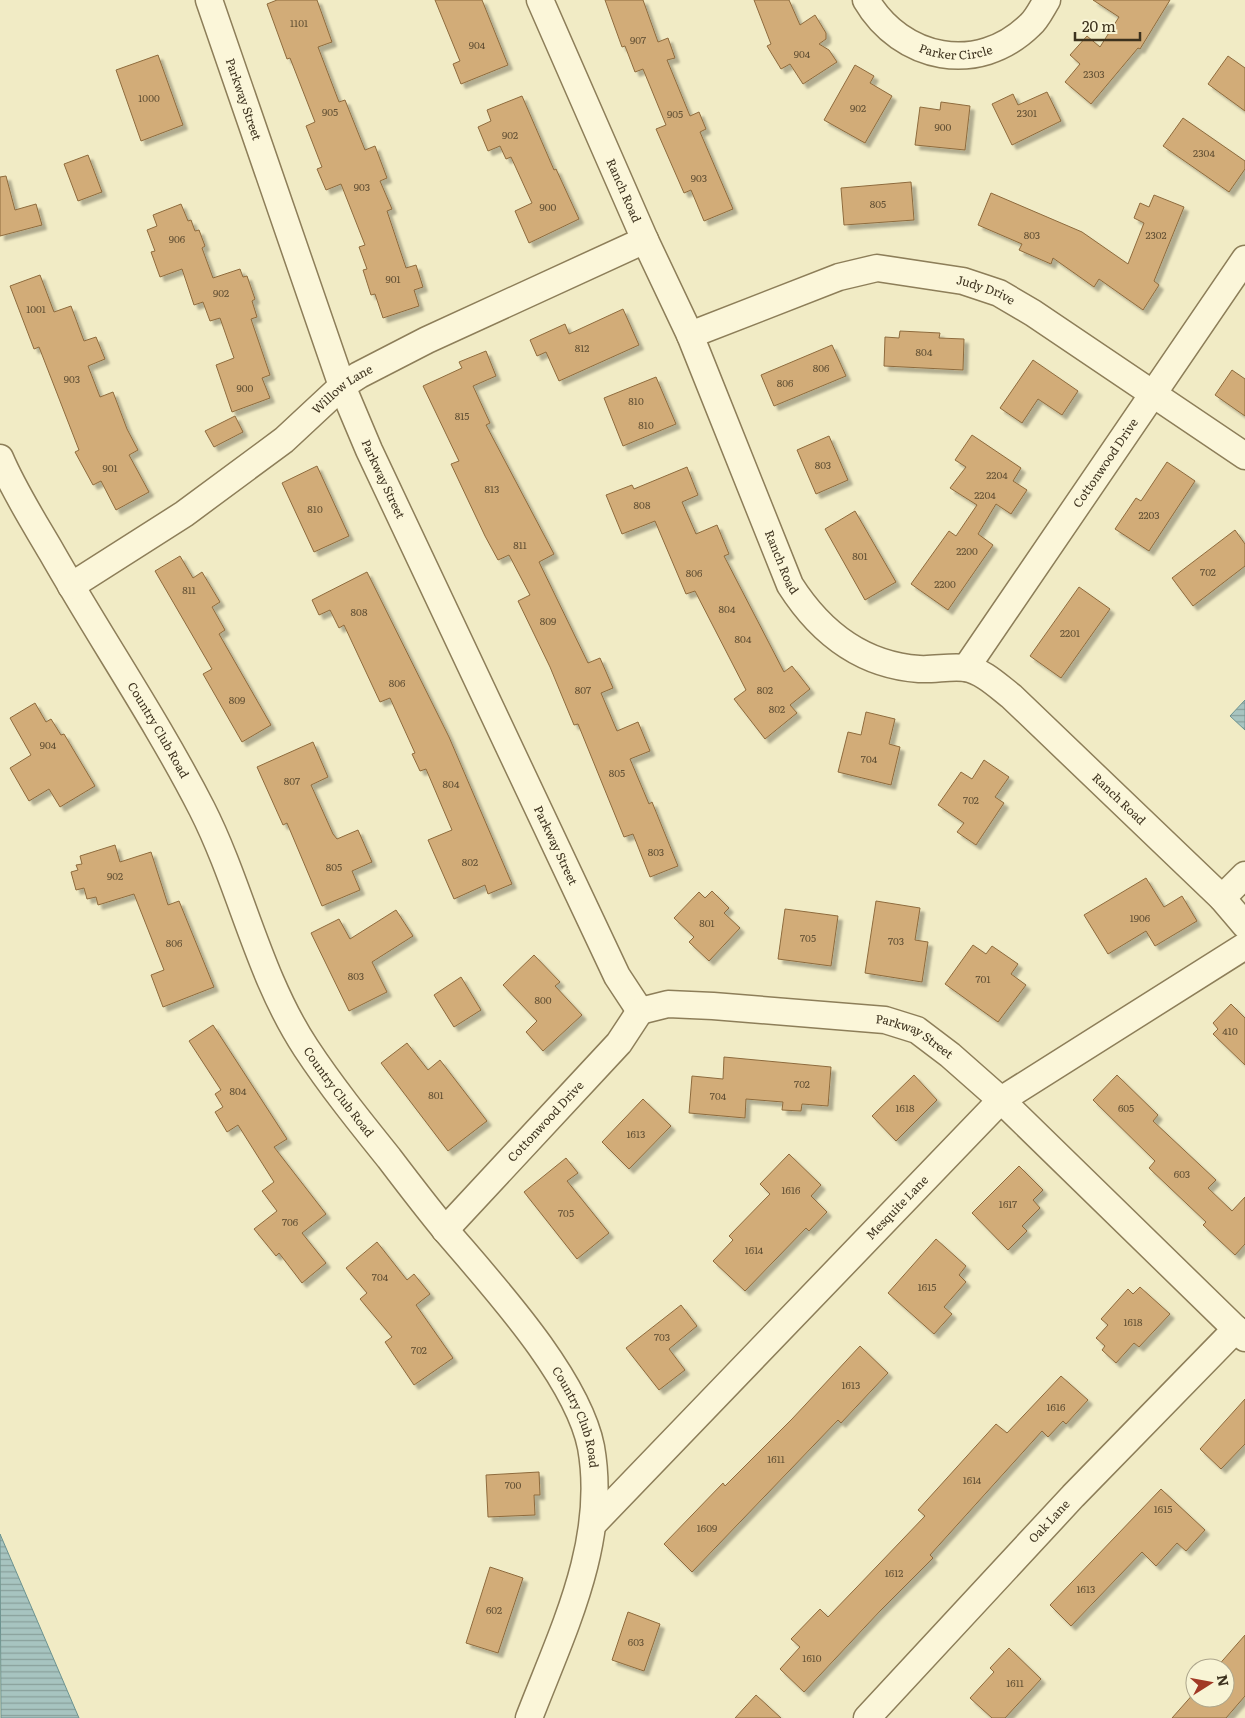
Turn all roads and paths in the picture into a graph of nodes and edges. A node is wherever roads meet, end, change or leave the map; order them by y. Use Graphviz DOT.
graph roads {
  1 [pos="209,0"];
  2 [pos="540,0"];
  3 [pos="866,0"];
  4 [pos="1047,0"];
  5 [pos="645,240"];
  6 [pos="1245,259"];
  7 [pos="690,335"];
  8 [pos="342,386"];
  9 [pos="1153,393"];
  10 [pos="1245,456"];
  11 [pos="0,458"];
  12 [pos="71,586"];
  13 [pos="966,668"];
  14 [pos="1245,875"];
  15 [pos="1222,898"];
  16 [pos="1245,925"];
  17 [pos="1245,946"];
  18 [pos="640,1011"];
  19 [pos="1001,1100"];
  20 [pos="446,1230"];
  21 [pos="1240,1333"];
  22 [pos="593,1524"];
  23 [pos="529,1718"];
  24 [pos="866,1718"];
  1 -- 8 [label="street, Parkway Street"];
  2 -- 5 [label="street, Ranch Road"];
  3 -- 4 [label="street, Parker Circle"];
  5 -- 7 [label="street, Ranch Road"];
  5 -- 8 [label="street, Willow Lane"];
  6 -- 9 [label="street, Cottonwood Drive"];
  7 -- 9 [label="street, Judy Drive"];
  7 -- 13 [label="street, Ranch Road"];
  8 -- 12 [label="street, Willow Lane"];
  8 -- 18 [label="street, Parkway Street"];
  9 -- 10 [label="street, Judy Drive"];
  9 -- 13 [label="street, Cottonwood Drive"];
  11 -- 12 [label="street, Country Club Road"];
  12 -- 20 [label="street, Country Club Road"];
  13 -- 15 [label="street, Ranch Road"];
  14 -- 15 [label="street"];
  15 -- 16 [label="street, Ranch Road"];
  17 -- 19 [label="street, Mesquite Lane"];
  18 -- 19 [label="street, Parkway Street"];
  18 -- 20 [label="street, Cottonwood Drive"];
  19 -- 21 [label="street, Parkway Street"];
  19 -- 22 [label="street, Mesquite Lane"];
  20 -- 22 [label="street, Country Club Road"];
  21 -- 24 [label="street, Oak Lane"];
  22 -- 23 [label="street, Country Club Road"];
}
